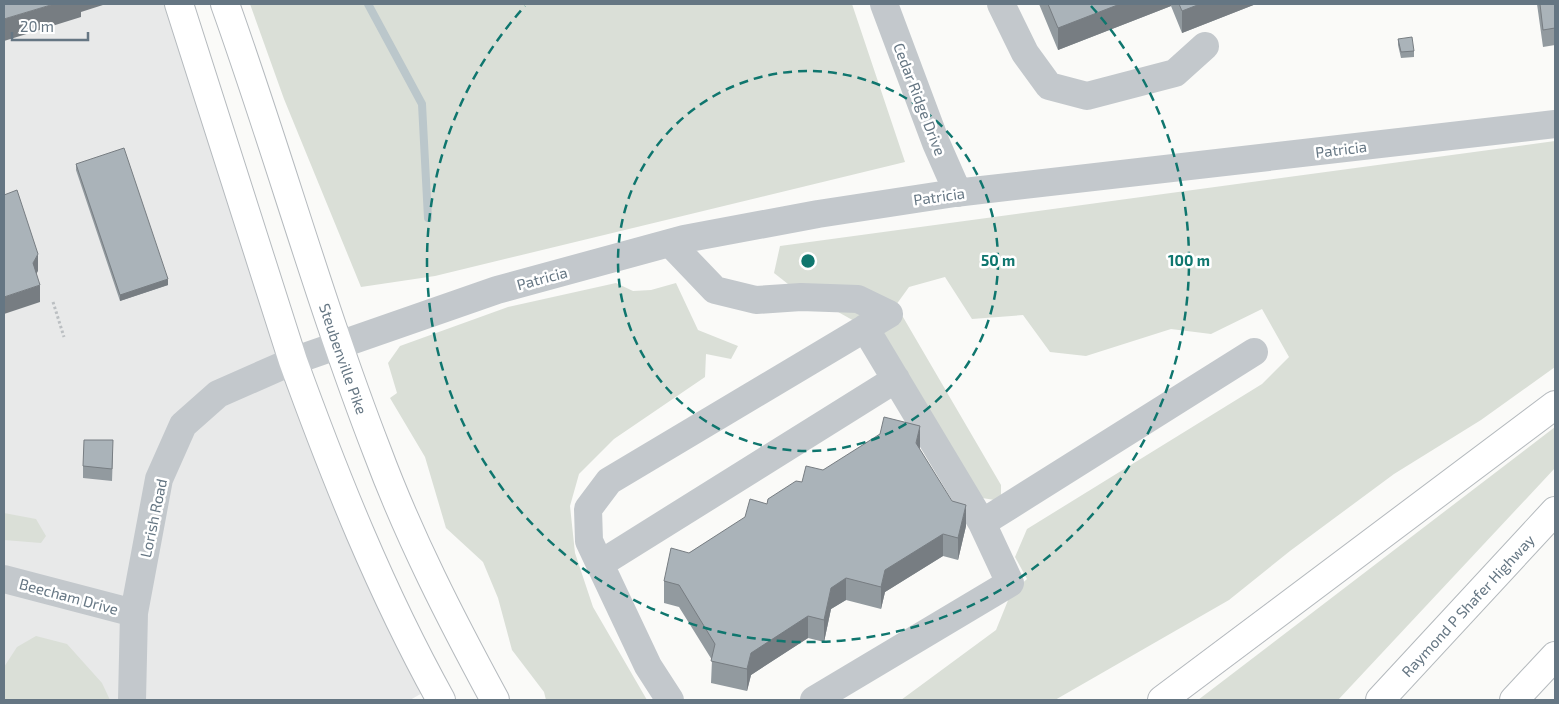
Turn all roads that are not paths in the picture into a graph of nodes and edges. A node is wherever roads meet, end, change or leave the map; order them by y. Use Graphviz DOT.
graph roads {
  1 [pos="179,4"];
  2 [pos="225,4"];
  3 [pos="884,4"];
  4 [pos="1001,4"];
  5 [pos="1205,46"];
  6 [pos="1555,124"];
  7 [pos="958,193"];
  8 [pos="670,243"];
  9 [pos="865,328"];
  10 [pos="338,346"];
  11 [pos="1254,352"];
  12 [pos="293,362"];
  13 [pos="896,379"];
  14 [pos="1555,405"];
  15 [pos="1555,511"];
  16 [pos="982,523"];
  17 [pos="600,564"];
  18 [pos="4,579"];
  19 [pos="134,613"];
  20 [pos="1555,656"];
  21 [pos="132,700"];
  22 [pos="441,700"];
  23 [pos="495,700"];
  24 [pos="670,700"];
  25 [pos="814,700"];
  26 [pos="1162,700"];
  27 [pos="1380,700"];
  28 [pos="1514,700"];
  1 -- 12 [label="main road"];
  2 -- 10 [label="main road, Steubenville Pike"];
  3 -- 7 [label="street, Cedar Ridge Drive"];
  4 -- 5 [label="street"];
  6 -- 7 [label="street, Patricia"];
  7 -- 8 [label="street, Patricia"];
  8 -- 9 [label="street"];
  8 -- 10 [label="street, Patricia"];
  9 -- 13 [label="street"];
  9 -- 17 [label="street"];
  10 -- 12 [label="street, Lorish Road"];
  10 -- 23 [label="main road, Steubenville Pike"];
  11 -- 16 [label="street"];
  12 -- 19 [label="street, Lorish Road"];
  12 -- 22 [label="main road"];
  13 -- 16 [label="street"];
  13 -- 17 [label="street"];
  14 -- 26 [label="main road"];
  15 -- 27 [label="main road, Raymond P Shafer Highway"];
  16 -- 25 [label="street"];
  17 -- 24 [label="street"];
  18 -- 19 [label="street, Beecham Drive"];
  19 -- 21 [label="street, Lorish Road"];
  20 -- 28 [label="main road"];
}
